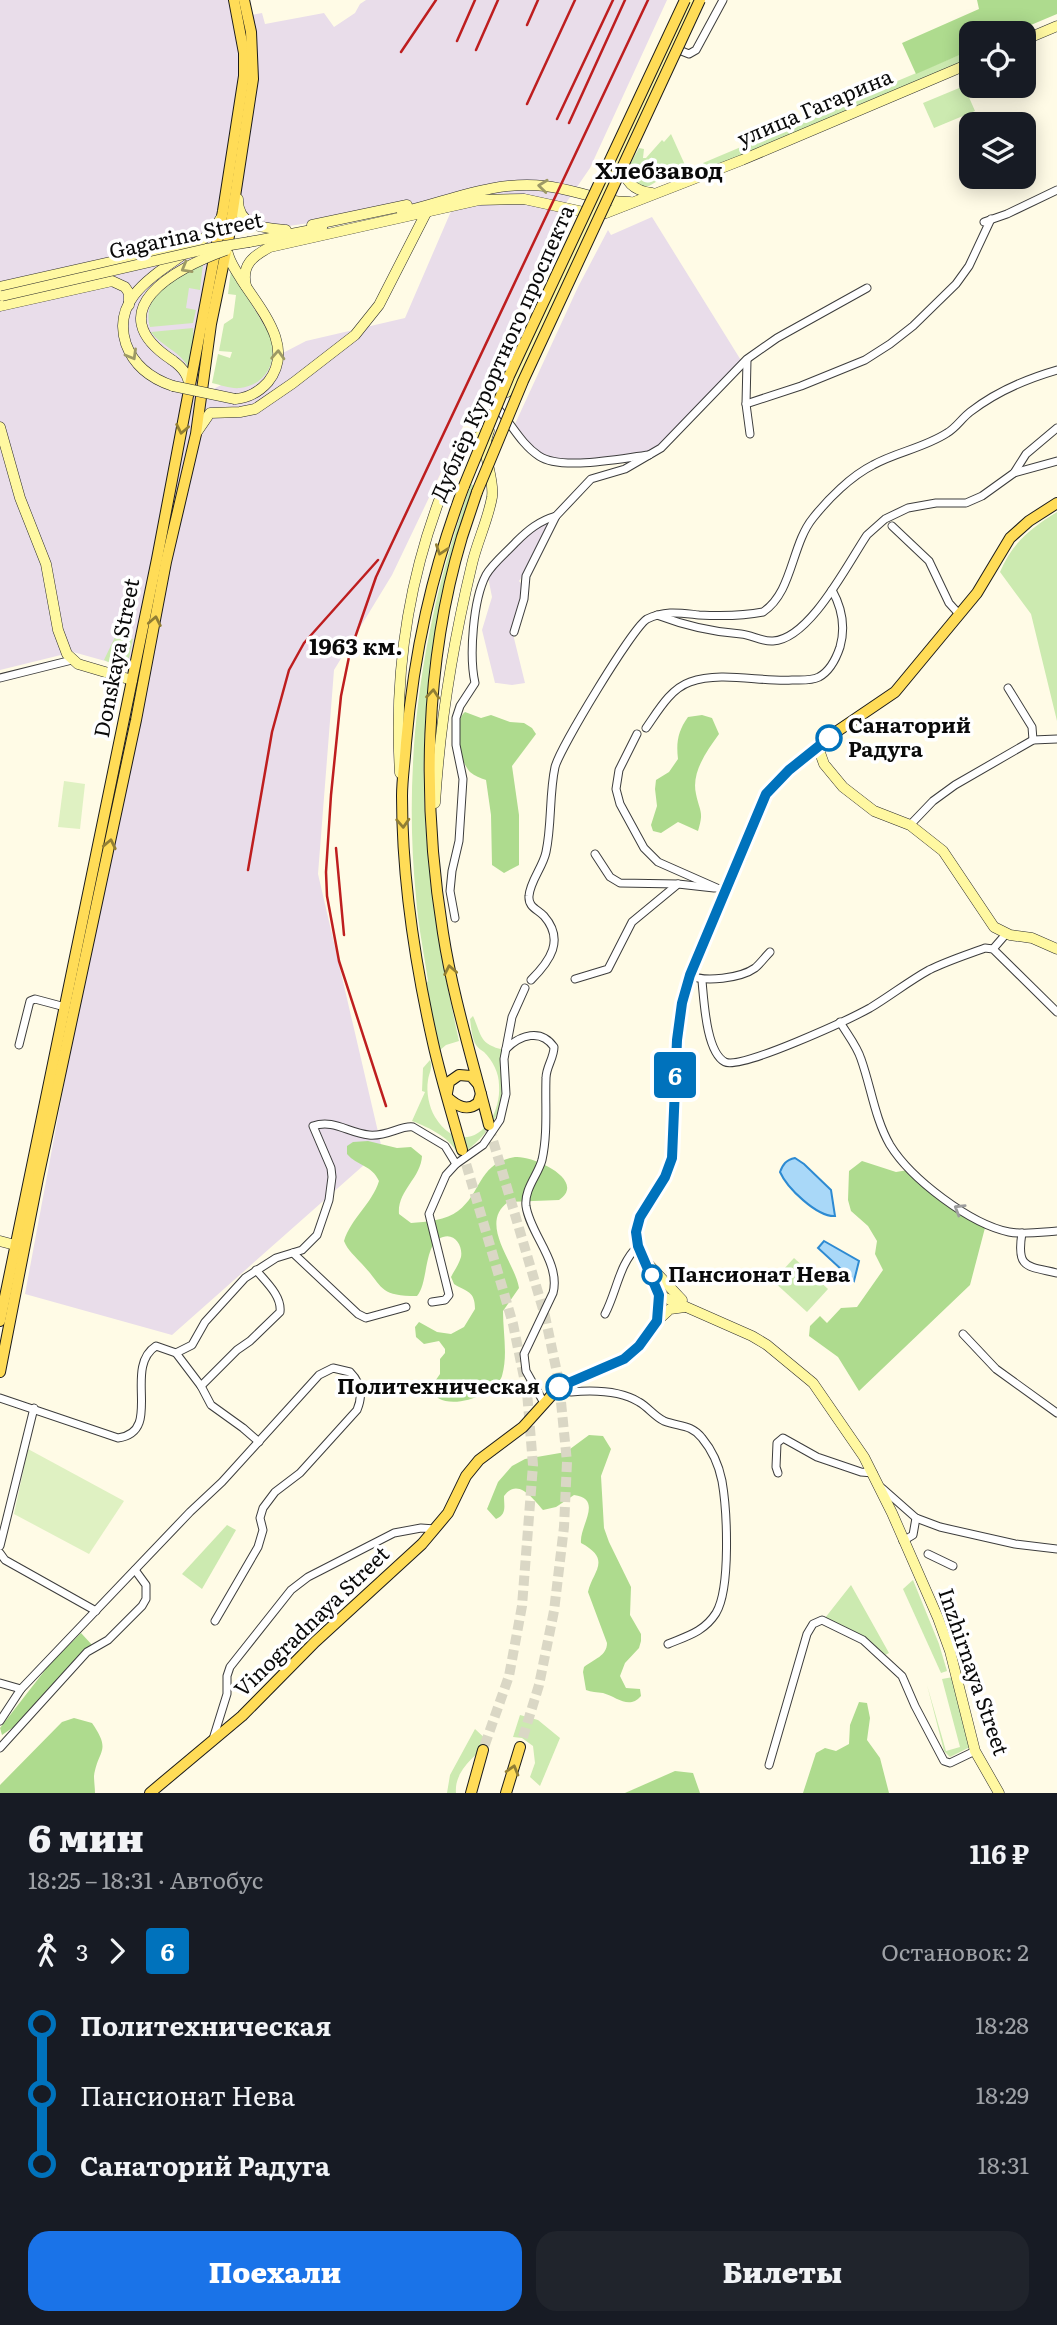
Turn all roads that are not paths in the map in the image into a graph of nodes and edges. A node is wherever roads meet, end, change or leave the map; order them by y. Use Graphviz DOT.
graph roads {
  1 [pos="234,0"];
  2 [pos="244,0"];
  3 [pos="684,0"];
  4 [pos="692,0"];
  5 [pos="700,0"];
  6 [pos="707,0"];
  7 [pos="723,0"];
  8 [pos="687,12"];
  9 [pos="1057,26"];
  10 [pos="1036,35"];
  11 [pos="670,46"];
  12 [pos="959,68"];
  13 [pos="622,152"];
  14 [pos="240,171"];
  15 [pos="1057,190"];
  16 [pos="656,194"];
  17 [pos="600,200"];
  18 [pos="436,201"];
  19 [pos="634,202"];
  20 [pos="223,211"];
  21 [pos="426,213"];
  22 [pos="593,214"];
  23 [pos="286,230"];
  24 [pos="202,241"];
  25 [pos="228,242"];
  26 [pos="249,242"];
  27 [pos="270,247"];
  28 [pos="246,286"];
  29 [pos="867,288"];
  30 [pos="0,296"];
  31 [pos="129,304"];
  32 [pos="747,359"];
  33 [pos="1057,370"];
  34 [pos="189,390"];
  35 [pos="746,404"];
  36 [pos="499,410"];
  37 [pos="0,427"];
  38 [pos="1057,428"];
  39 [pos="196,434"];
  40 [pos="750,434"];
  41 [pos="487,436"];
  42 [pos="653,454"];
  43 [pos="1057,461"];
  44 [pos="1014,473"];
  45 [pos="1057,502"];
  46 [pos="556,516"];
  47 [pos="892,526"];
  48 [pos="832,590"];
  49 [pos="959,614"];
  50 [pos="657,615"];
  51 [pos="513,632"];
  52 [pos="72,660"];
  53 [pos="0,678"];
  54 [pos="132,680"];
  55 [pos="1008,688"];
  56 [pos="646,728"];
  57 [pos="637,734"];
  58 [pos="1057,739"];
  59 [pos="1033,740"];
  60 [pos="818,747"];
  61 [pos="402,795"];
  62 [pos="910,825"];
  63 [pos="432,835"];
  64 [pos="595,854"];
  65 [pos="678,884"];
  66 [pos="722,890"];
  67 [pos="455,918"];
  68 [pos="1006,934"];
  69 [pos="993,949"];
  70 [pos="1057,949"];
  71 [pos="770,952"];
  72 [pos="690,975"];
  73 [pos="531,979"];
  74 [pos="575,979"];
  75 [pos="702,981"];
  76 [pos="525,988"];
  77 [pos="65,1007"];
  78 [pos="1057,1012"];
  79 [pos="840,1022"];
  80 [pos="19,1045"];
  81 [pos="506,1049"];
  82 [pos="480,1090"];
  83 [pos="447,1096"];
  84 [pos="489,1125"];
  85 [pos="462,1150"];
  86 [pos="456,1164"];
  87 [pos="1057,1231"];
  88 [pos="1022,1233"];
  89 [pos="0,1241"];
  90 [pos="20,1245"];
  91 [pos="638,1246"];
  92 [pos="293,1253"];
  93 [pos="645,1261"];
  94 [pos="256,1270"];
  95 [pos="1057,1273"];
  96 [pos="659,1295"];
  97 [pos="432,1302"];
  98 [pos="406,1307"];
  99 [pos="693,1309"];
  100 [pos="605,1314"];
  101 [pos="0,1321"];
  102 [pos="657,1321"];
  103 [pos="963,1334"];
  104 [pos="176,1353"];
  105 [pos="0,1372"];
  106 [pos="564,1384"];
  107 [pos="201,1386"];
  108 [pos="0,1398"];
  109 [pos="544,1403"];
  110 [pos="34,1408"];
  111 [pos="1057,1413"];
  112 [pos="259,1442"];
  113 [pos="778,1473"];
  114 [pos="873,1473"];
  115 [pos="879,1485"];
  116 [pos="916,1518"];
  117 [pos="435,1529"];
  118 [pos="903,1541"];
  119 [pos="0,1546"];
  120 [pos="1057,1549"];
  121 [pos="0,1553"];
  122 [pos="928,1555"];
  123 [pos="953,1566"];
  124 [pos="135,1570"];
  125 [pos="96,1611"];
  126 [pos="215,1620"];
  127 [pos="668,1644"];
  128 [pos="0,1684"];
  129 [pos="22,1689"];
  130 [pos="0,1721"];
  131 [pos="213,1740"];
  132 [pos="520,1747"];
  133 [pos="0,1748"];
  134 [pos="483,1750"];
  135 [pos="975,1751"];
  136 [pos="769,1765"];
  137 [pos="150,1793"];
  138 [pos="471,1793"];
  139 [pos="506,1793"];
  140 [pos="999,1793"];
  1 -- 20 [label="main road, Donskaya Street"];
  2 -- 14 [label="main road"];
  3 -- 8 [label="main road"];
  3 -- 61 [label="main road, Дублёр Курортного проспекта, one-way, bridge"];
  4 -- 8 [label="main road"];
  63 -- 5 [label="main road, Дублёр Курортного проспекта, one-way, bridge"];
  6 -- 8 [label="main road"];
  7 -- 11 [label="street"];
  8 -- 11 [label="main road"];
  9 -- 10 [label="main road"];
  11 -- 13 [label="main road"];
  12 -- 16 [label="main road, улица Гагарина"];
  13 -- 16 [label="main road"];
  13 -- 17 [label="main road"];
  14 -- 23 [label="main road"];
  14 -- 25 [label="main road"];
  15 -- 35 [label="street"];
  16 -- 19 [label="main road, улица Гагарина"];
  17 -- 18 [label="main road, one-way"];
  17 -- 19 [label="main road"];
  17 -- 22 [label="main road"];
  18 -- 23 [label="main road"];
  18 -- 26 [label="main road, Gagarina Street"];
  19 -- 22 [label="main road"];
  20 -- 24 [label="main road"];
  20 -- 34 [label="main road, Donskaya Street"];
  21 -- 22 [label="main road"];
  21 -- 27 [label="main road"];
  21 -- 39 [label="main road"];
  22 -- 36 [label="main road"];
  23 -- 27 [label="main road"];
  24 -- 30 [label="main road"];
  24 -- 31 [label="main road"];
  25 -- 28 [label="main road"];
  25 -- 39 [label="main road"];
  26 -- 30 [label="main road, Gagarina Street, bridge"];
  26 -- 34 [label="main road, one-way, bridge"];
  27 -- 28 [label="main road"];
  31 -- 28 [label="main road, one-way, bridge"];
  29 -- 32 [label="street"];
  30 -- 31 [label="main road"];
  32 -- 35 [label="street"];
  32 -- 42 [label="street"];
  33 -- 50 [label="street"];
  34 -- 54 [label="main road, Donskaya Street, one-way"];
  35 -- 40 [label="street"];
  36 -- 41 [label="main road"];
  36 -- 42 [label="street"];
  37 -- 52 [label="main road"];
  38 -- 44 [label="street"];
  90 -- 39 [label="main road, one-way"];
  41 -- 61 [label="main road"];
  41 -- 63 [label="main road"];
  42 -- 46 [label="street"];
  43 -- 44 [label="street"];
  44 -- 48 [label="street"];
  45 -- 49 [label="main road"];
  46 -- 51 [label="street"];
  46 -- 67 [label="street"];
  47 -- 49 [label="street"];
  48 -- 50 [label="street"];
  48 -- 56 [label="street"];
  49 -- 60 [label="main road"];
  50 -- 73 [label="street"];
  52 -- 53 [label="street"];
  52 -- 54 [label="main road"];
  54 -- 77 [label="main road, Donskaya Street"];
  55 -- 59 [label="street"];
  57 -- 66 [label="street"];
  58 -- 59 [label="street"];
  59 -- 62 [label="street"];
  60 -- 62 [label="main road"];
  60 -- 66 [label="main road"];
  61 -- 83 [label="main road, Дублёр Курортного проспекта, one-way"];
  62 -- 68 [label="main road"];
  82 -- 63 [label="main road, Дублёр Курортного проспекта, one-way"];
  64 -- 65 [label="street"];
  65 -- 66 [label="street"];
  65 -- 74 [label="street"];
  66 -- 72 [label="main road"];
  68 -- 69 [label="street"];
  68 -- 70 [label="main road"];
  69 -- 78 [label="street"];
  69 -- 79 [label="street"];
  71 -- 75 [label="street"];
  72 -- 75 [label="street"];
  72 -- 91 [label="main road"];
  75 -- 79 [label="street"];
  76 -- 81 [label="street"];
  77 -- 80 [label="street"];
  77 -- 90 [label="main road, Donskaya Street"];
  88 -- 79 [label="street, one-way"];
  81 -- 86 [label="street"];
  81 -- 109 [label="street"];
  82 -- 83 [label="main road"];
  82 -- 83 [label="main road"];
  82 -- 84 [label="main road, Дублёр Курортного проспекта"];
  83 -- 85 [label="main road, Дублёр Курортного проспекта"];
  86 -- 92 [label="street"];
  86 -- 97 [label="street"];
  87 -- 88 [label="street"];
  88 -- 95 [label="street"];
  89 -- 90 [label="main road"];
  90 -- 101 [label="main road, Donskaya Street"];
  90 -- 105 [label="main road, Donskaya Street"];
  91 -- 93 [label="main road"];
  91 -- 100 [label="street"];
  92 -- 94 [label="street"];
  92 -- 98 [label="street"];
  93 -- 96 [label="main road"];
  93 -- 99 [label="main road"];
  94 -- 104 [label="street"];
  94 -- 107 [label="street"];
  96 -- 99 [label="main road"];
  96 -- 102 [label="main road"];
  99 -- 102 [label="main road"];
  99 -- 114 [label="main road, Inzhirnaya Street"];
  102 -- 106 [label="main road, Vinogradnaya Street"];
  103 -- 111 [label="street"];
  104 -- 107 [label="street"];
  104 -- 110 [label="street"];
  106 -- 109 [label="main road, Vinogradnaya Street"];
  106 -- 127 [label="street"];
  107 -- 112 [label="street"];
  108 -- 110 [label="street"];
  109 -- 117 [label="main road, Vinogradnaya Street"];
  110 -- 119 [label="street"];
  112 -- 124 [label="street"];
  112 -- 126 [label="street"];
  113 -- 114 [label="street"];
  114 -- 115 [label="main road, Inzhirnaya Street"];
  115 -- 116 [label="street"];
  115 -- 118 [label="main road, Inzhirnaya Street"];
  116 -- 118 [label="street"];
  116 -- 120 [label="street"];
  117 -- 131 [label="main road, Vinogradnaya Street"];
  117 -- 131 [label="street, Vinogradnaya Street"];
  118 -- 135 [label="main road, Inzhirnaya Street"];
  121 -- 125 [label="street"];
  122 -- 123 [label="street"];
  124 -- 125 [label="street"];
  124 -- 133 [label="street"];
  125 -- 129 [label="street"];
  128 -- 129 [label="street"];
  129 -- 130 [label="street"];
  131 -- 137 [label="main road, Vinogradnaya Street"];
  139 -- 132 [label="main road, one-way"];
  134 -- 138 [label="main road"];
  135 -- 136 [label="street"];
  135 -- 140 [label="main road, Inzhirnaya Street"];
}
